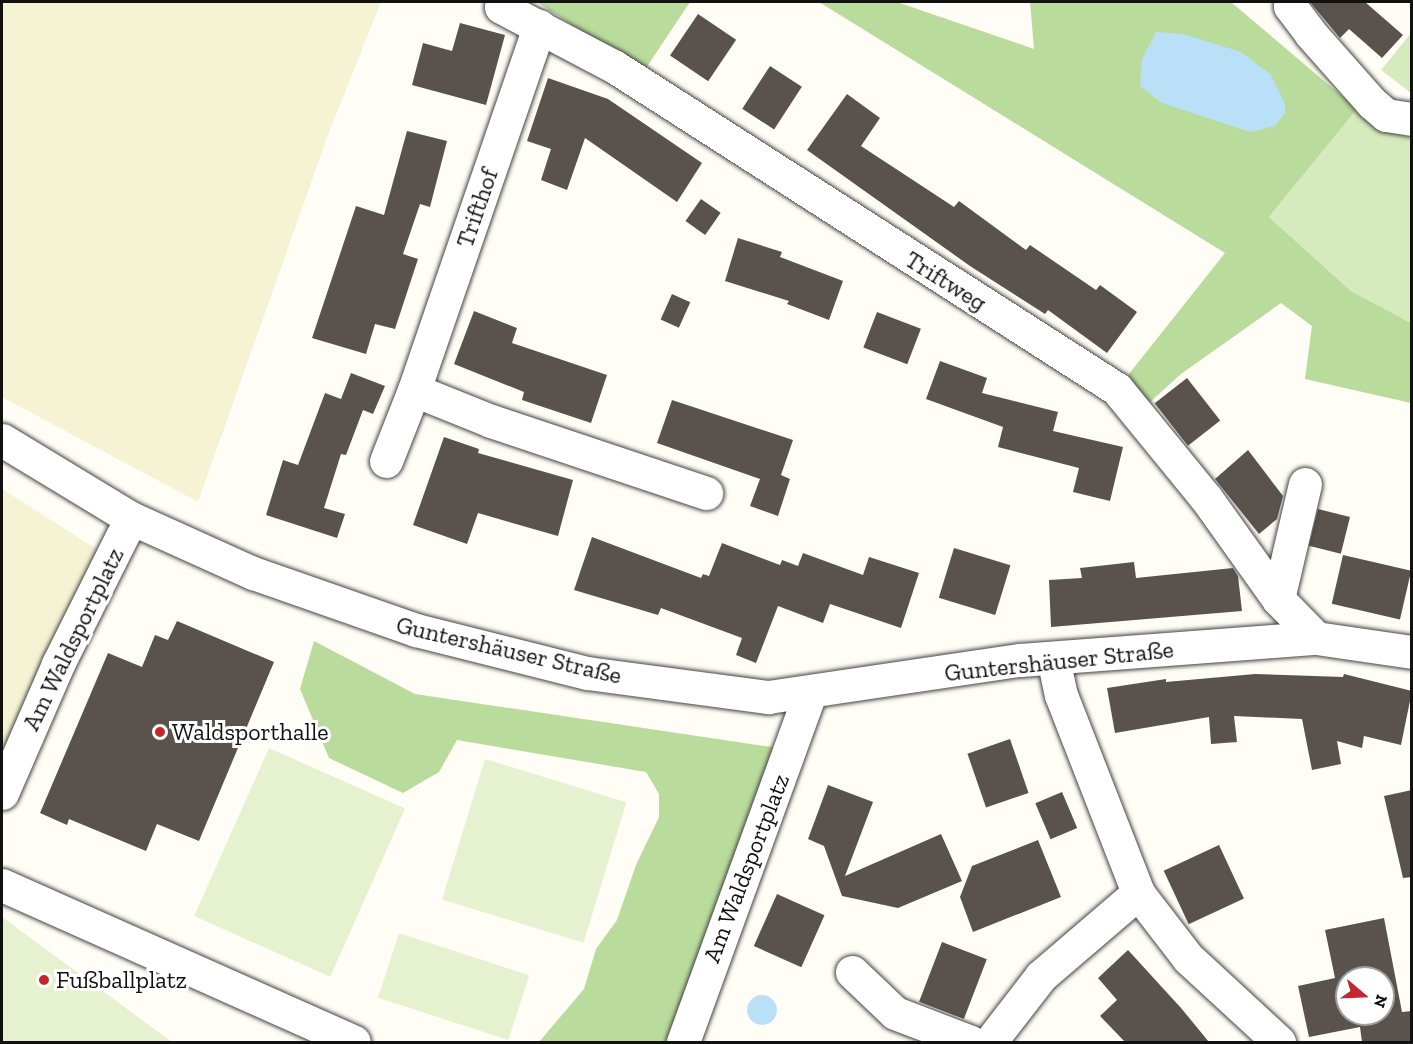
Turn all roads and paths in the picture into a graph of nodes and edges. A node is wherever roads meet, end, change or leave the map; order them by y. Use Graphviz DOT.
graph roads {
  1 [pos="1291,2"];
  2 [pos="503,4"];
  3 [pos="539,27"];
  4 [pos="1412,119"];
  5 [pos="414,390"];
  6 [pos="2,440"];
  7 [pos="386,461"];
  8 [pos="1305,484"];
  9 [pos="706,493"];
  10 [pos="131,518"];
  11 [pos="1278,599"];
  12 [pos="1316,638"];
  13 [pos="1412,652"];
  14 [pos="1053,658"];
  15 [pos="810,694"];
  16 [pos="2,794"];
  17 [pos="2,885"];
  18 [pos="1138,893"];
  19 [pos="852,972"];
  20 [pos="354,1042"];
  21 [pos="683,1042"];
  22 [pos="970,1042"];
  23 [pos="990,1042"];
  24 [pos="1279,1042"];
  1 -- 4 [label="street"];
  2 -- 3 [label="street, Triftweg"];
  3 -- 5 [label="street, Trifthof"];
  3 -- 11 [label="street, Triftweg"];
  5 -- 7 [label="street, Trifthof"];
  5 -- 9 [label="street"];
  6 -- 10 [label="street, Guntershäuser Straße"];
  8 -- 11 [label="street"];
  10 -- 15 [label="street, Guntershäuser Straße"];
  10 -- 16 [label="street, Am Waldsportplatz"];
  11 -- 12 [label="street, Triftweg"];
  12 -- 13 [label="street, Guntershäuser Straße"];
  12 -- 14 [label="street, Guntershäuser Straße"];
  14 -- 15 [label="street, Guntershäuser Straße"];
  14 -- 18 [label="street"];
  15 -- 21 [label="street, Am Waldsportplatz"];
  17 -- 20 [label="street"];
  18 -- 23 [label="street"];
  18 -- 24 [label="street"];
  19 -- 22 [label="street"];
}
